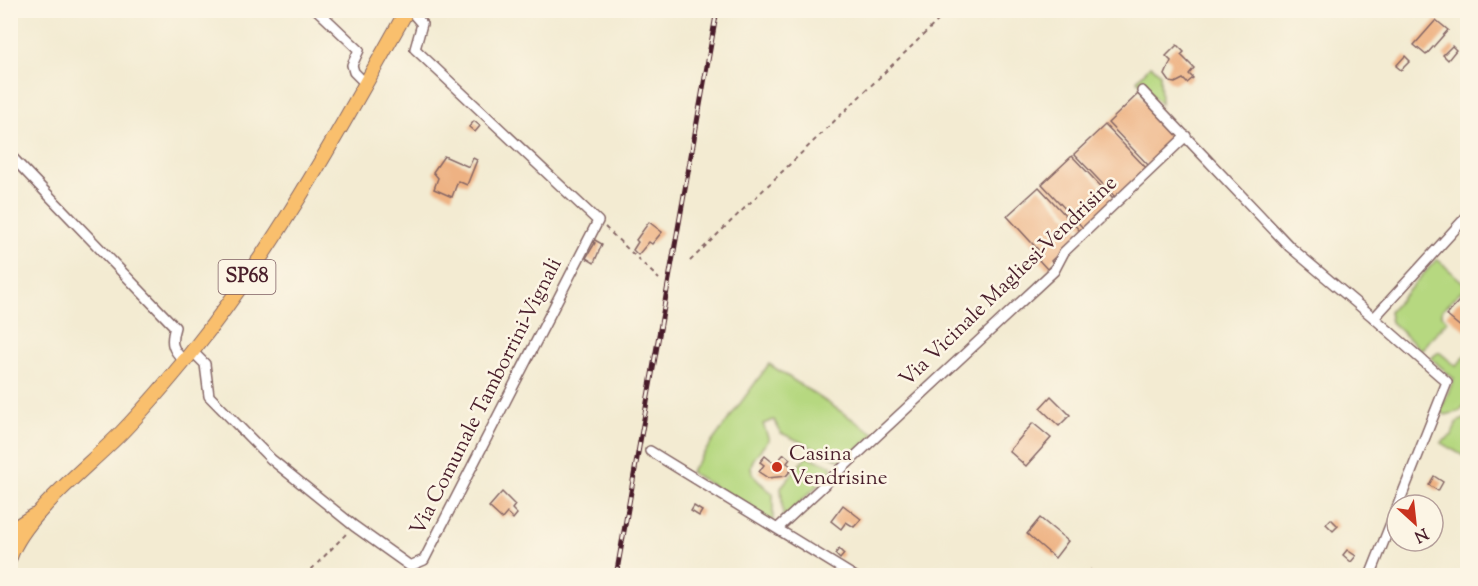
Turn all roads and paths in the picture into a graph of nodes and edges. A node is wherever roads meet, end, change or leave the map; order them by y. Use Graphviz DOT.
graph roads {
  1 [pos="317,10"];
  2 [pos="409,10"];
  3 [pos="949,10"];
  4 [pos="366,84"];
  5 [pos="1142,91"];
  6 [pos="1186,136"];
  7 [pos="10,155"];
  8 [pos="1467,215"];
  9 [pos="598,221"];
  10 [pos="690,261"];
  11 [pos="659,279"];
  12 [pos="1374,318"];
  13 [pos="188,356"];
  14 [pos="650,451"];
  15 [pos="1402,493"];
  16 [pos="42,510"];
  17 [pos="354,526"];
  18 [pos="778,528"];
  19 [pos="10,531"];
  20 [pos="1385,537"];
  21 [pos="10,557"];
  22 [pos="1091,569"];
  23 [pos="1467,572"];
  24 [pos="305,576"];
  25 [pos="854,576"];
  26 [pos="1084,576"];
  27 [pos="1370,576"];
  28 [pos="1464,576"];
  1 -- 4 [label="street"];
  2 -- 4 [label="main road, SP68"];
  2 -- 9 [label="street"];
  3 -- 10 [label="path"];
  4 -- 13 [label="main road, SP68"];
  5 -- 6 [label="street"];
  6 -- 12 [label="street"];
  6 -- 18 [label="street, Via Vicinale Magliesi-Vendrisine"];
  7 -- 13 [label="street, Via Comunale Tamborrini-Vignali"];
  8 -- 12 [label="street"];
  9 -- 11 [label="path"];
  9 -- 17 [label="street, Via Comunale Tamborrini-Vignali"];
  12 -- 15 [label="street"];
  13 -- 16 [label="main road, SP68"];
  13 -- 17 [label="street, Via Comunale Tamborrini-Vignali"];
  14 -- 18 [label="street"];
  16 -- 19 [label="main road, SP68"];
  16 -- 21 [label="main road, SP68"];
  17 -- 24 [label="path"];
  18 -- 25 [label="street"];
  20 -- 27 [label="street"];
  22 -- 26 [label="path"];
  23 -- 28 [label="path"];
}
